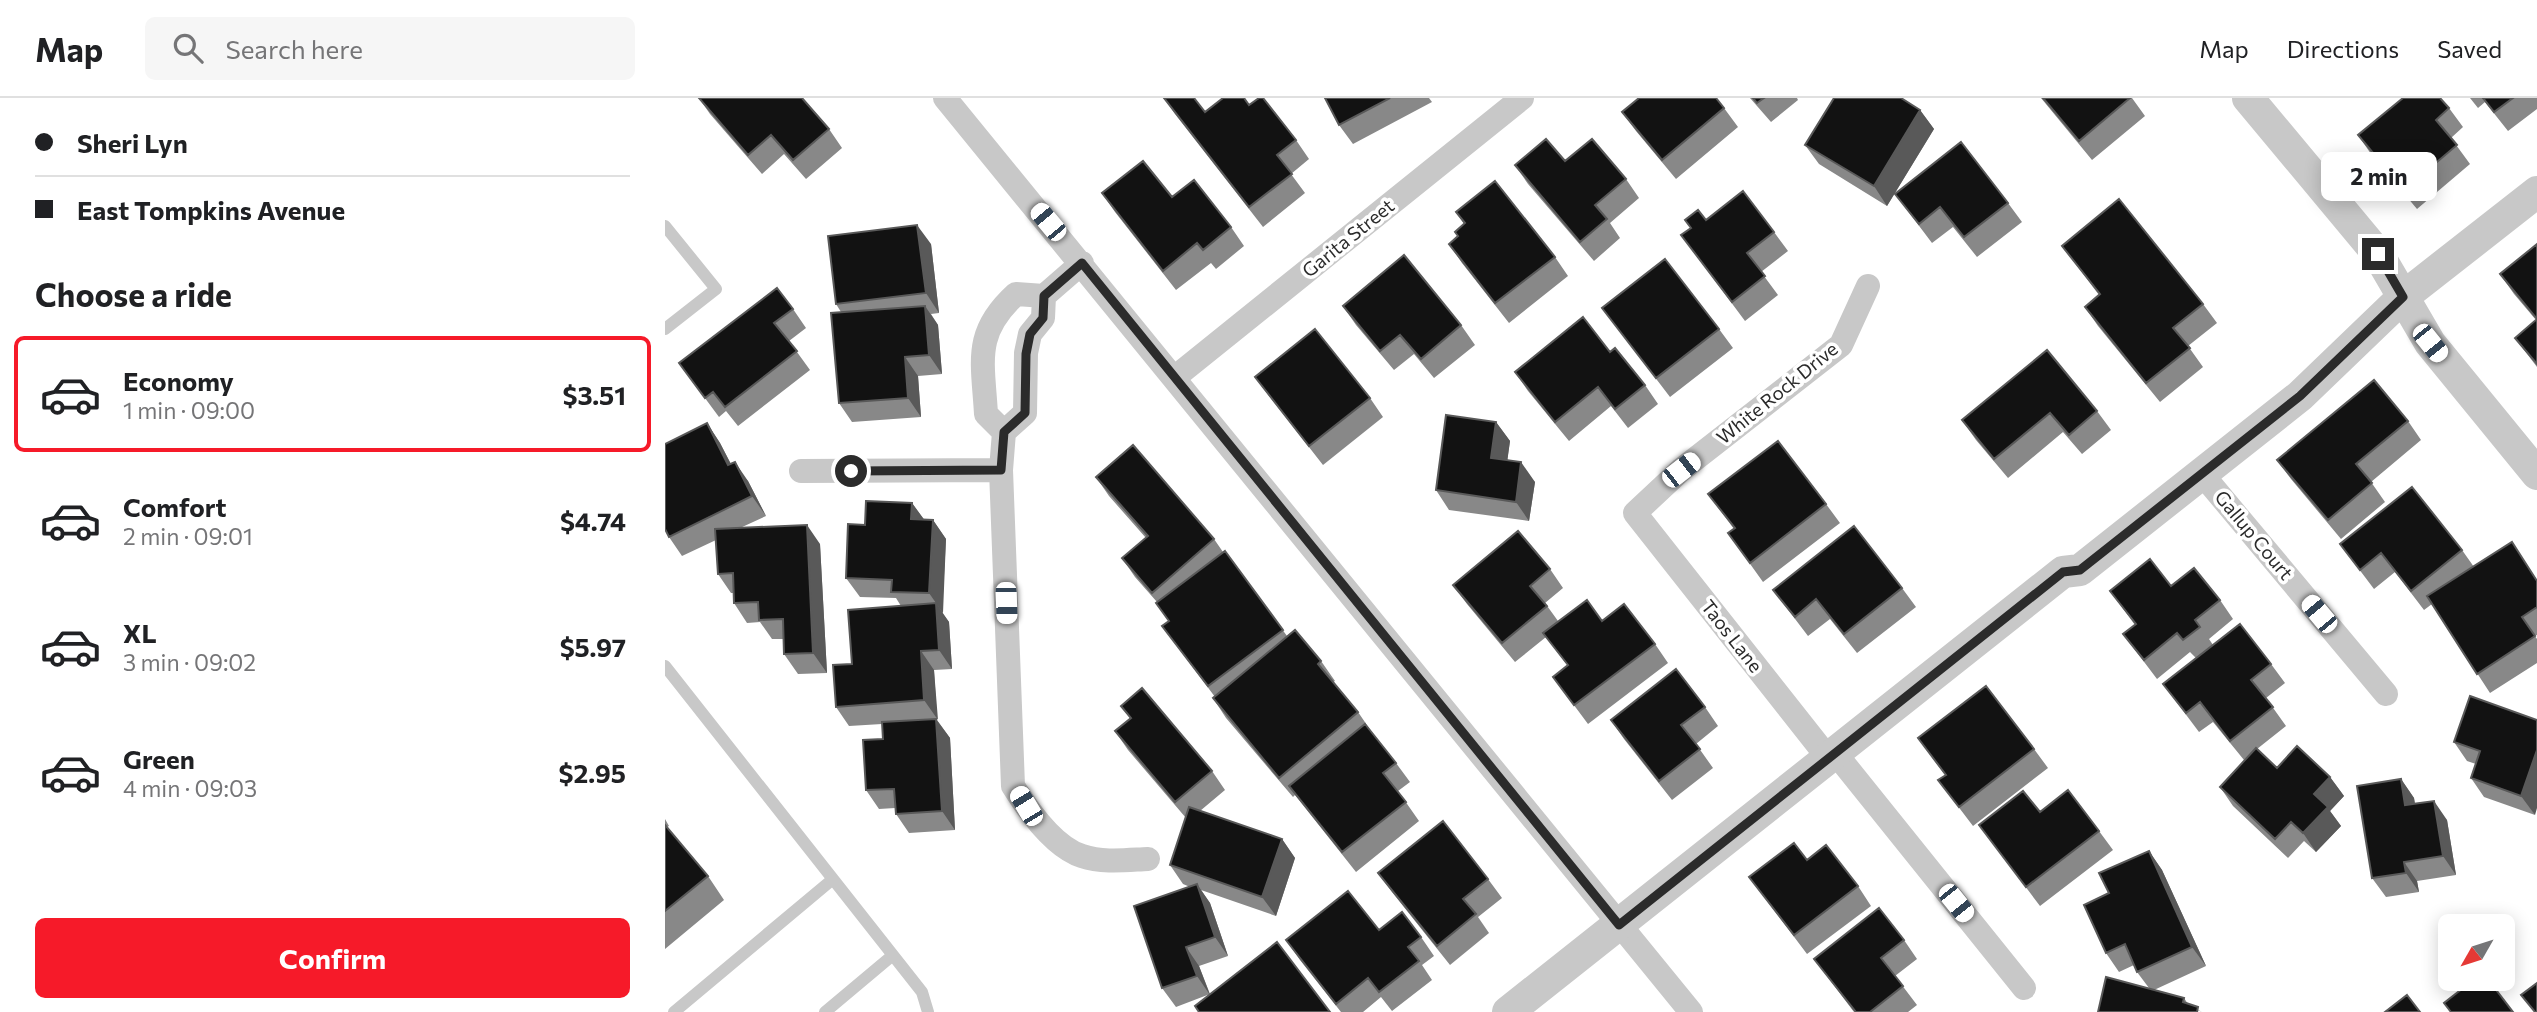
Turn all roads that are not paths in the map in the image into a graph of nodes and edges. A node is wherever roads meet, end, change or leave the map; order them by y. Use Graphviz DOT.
graph roads {
  1 [pos="945,98"];
  2 [pos="1522,98"];
  3 [pos="2248,98"];
  4 [pos="2537,192"];
  5 [pos="665,226"];
  6 [pos="1082,263"];
  7 [pos="1868,286"];
  8 [pos="1044,296"];
  9 [pos="2403,297"];
  10 [pos="665,329"];
  11 [pos="1174,378"];
  12 [pos="1004,432"];
  13 [pos="1001,470"];
  14 [pos="801,471"];
  15 [pos="2202,474"];
  16 [pos="2537,474"];
  17 [pos="1635,513"];
  18 [pos="665,666"];
  19 [pos="2386,694"];
  20 [pos="1832,756"];
  21 [pos="1148,859"];
  22 [pos="833,879"];
  23 [pos="1619,925"];
  24 [pos="893,955"];
  25 [pos="2025,988"];
  26 [pos="674,1012"];
  27 [pos="824,1012"];
  28 [pos="928,1012"];
  29 [pos="1508,1012"];
  30 [pos="1691,1012"];
  1 -- 6 [label="street"];
  2 -- 11 [label="street, Garita Street"];
  3 -- 9 [label="street"];
  4 -- 9 [label="street"];
  5 -- 10 [label="lane"];
  6 -- 8 [label="street"];
  6 -- 11 [label="street"];
  7 -- 17 [label="street, White Rock Drive"];
  8 -- 12 [label="street"];
  8 -- 12 [label="street"];
  9 -- 15 [label="street"];
  9 -- 16 [label="street"];
  11 -- 23 [label="street"];
  12 -- 13 [label="street"];
  13 -- 14 [label="street"];
  13 -- 21 [label="street"];
  15 -- 19 [label="street, Gallup Court"];
  15 -- 20 [label="street"];
  17 -- 20 [label="street, Taos Lane"];
  18 -- 22 [label="lane"];
  20 -- 23 [label="street"];
  20 -- 25 [label="street, Taos Lane"];
  22 -- 24 [label="lane"];
  22 -- 26 [label="lane"];
  23 -- 29 [label="street"];
  23 -- 30 [label="street"];
  24 -- 27 [label="lane"];
  24 -- 28 [label="lane"];
}
